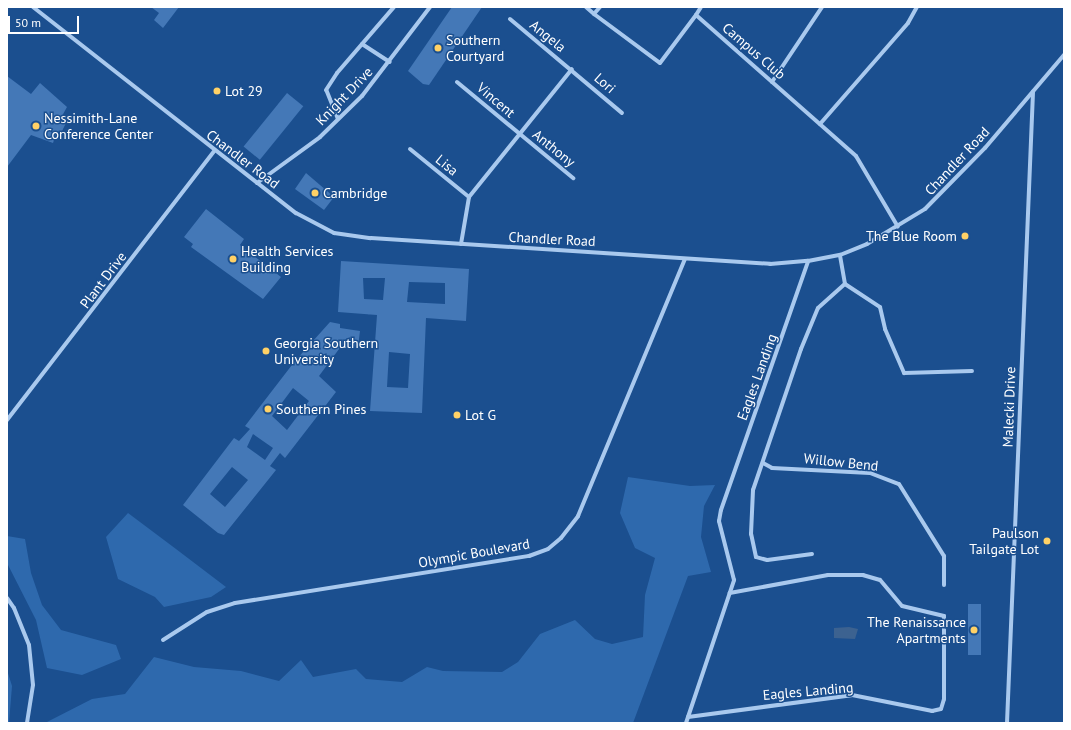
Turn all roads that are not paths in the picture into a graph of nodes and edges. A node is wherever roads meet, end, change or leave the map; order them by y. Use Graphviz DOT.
graph roads {
  1 [pos="33,7"];
  2 [pos="394,7"];
  3 [pos="430,7"];
  4 [pos="586,7"];
  5 [pos="600,7"];
  6 [pos="701,7"];
  7 [pos="822,7"];
  8 [pos="917,7"];
  9 [pos="594,14"];
  10 [pos="696,15"];
  11 [pos="510,19"];
  12 [pos="362,44"];
  13 [pos="1064,55"];
  14 [pos="390,62"];
  15 [pos="572,70"];
  16 [pos="457,82"];
  17 [pos="772,82"];
  18 [pos="1033,91"];
  19 [pos="622,113"];
  20 [pos="338,119"];
  21 [pos="820,124"];
  22 [pos="521,136"];
  23 [pos="410,149"];
  24 [pos="214,151"];
  25 [pos="573,178"];
  26 [pos="257,183"];
  27 [pos="469,197"];
  28 [pos="898,227"];
  29 [pos="461,244"];
  30 [pos="840,255"];
  31 [pos="685,259"];
  32 [pos="808,262"];
  33 [pos="845,284"];
  34 [pos="972,372"];
  35 [pos="7,420"];
  36 [pos="764,463"];
  37 [pos="812,554"];
  38 [pos="944,585"];
  39 [pos="730,593"];
  40 [pos="7,598"];
  41 [pos="163,640"];
  42 [pos="688,717"];
  43 [pos="27,723"];
  44 [pos="686,723"];
  45 [pos="1007,723"];
  1 -- 24 [label="street, Chandler Road"];
  2 -- 12 [label="street"];
  3 -- 14 [label="street, Knight Drive"];
  4 -- 9 [label="street"];
  5 -- 9 [label="street"];
  6 -- 10 [label="street"];
  7 -- 17 [label="street"];
  8 -- 21 [label="street"];
  9 -- 10 [label="street"];
  10 -- 17 [label="street, Campus Club"];
  11 -- 15 [label="street, Angela"];
  12 -- 14 [label="street"];
  12 -- 20 [label="street"];
  13 -- 18 [label="street, Chandler Road"];
  14 -- 20 [label="street, Knight Drive"];
  15 -- 19 [label="street, Lori"];
  15 -- 22 [label="street"];
  16 -- 22 [label="street, Vincent"];
  17 -- 21 [label="street, Campus Club"];
  18 -- 28 [label="street, Chandler Road"];
  18 -- 45 [label="street, Malecki Drive"];
  20 -- 26 [label="street, Knight Drive"];
  21 -- 28 [label="street, Campus Club"];
  22 -- 25 [label="street, Anthony"];
  22 -- 27 [label="street"];
  23 -- 27 [label="street, Lisa"];
  24 -- 26 [label="street, Chandler Road"];
  24 -- 35 [label="street, Plant Drive"];
  26 -- 29 [label="street, Chandler Road"];
  27 -- 29 [label="street"];
  28 -- 30 [label="street, Chandler Road"];
  29 -- 31 [label="street, Chandler Road"];
  30 -- 32 [label="street, Chandler Road"];
  30 -- 33 [label="street"];
  31 -- 32 [label="street, Chandler Road"];
  31 -- 41 [label="street, Olympic Boulevard"];
  32 -- 39 [label="street, Eagles Landing"];
  33 -- 34 [label="street"];
  33 -- 36 [label="street"];
  36 -- 37 [label="street"];
  36 -- 38 [label="street, Willow Bend"];
  39 -- 42 [label="street, Eagles Landing"];
  39 -- 42 [label="street, Eagles Landing"];
  40 -- 43 [label="street"];
  42 -- 44 [label="street, Eagles Landing"];
}
